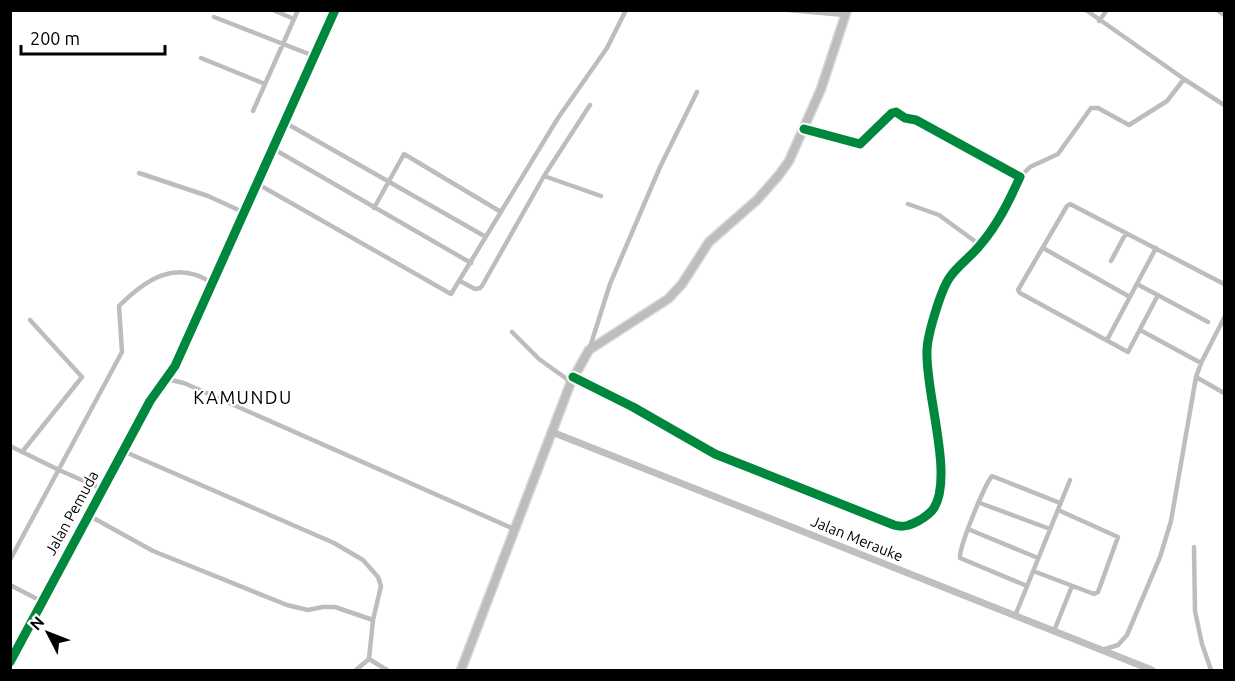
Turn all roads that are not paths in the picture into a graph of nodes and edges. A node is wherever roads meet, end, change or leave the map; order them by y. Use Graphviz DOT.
graph roads {
  1 [pos="273,10"];
  2 [pos="298,10"];
  3 [pos="335,10"];
  4 [pos="626,10"];
  5 [pos="788,10"];
  6 [pos="1086,10"];
  7 [pos="1107,10"];
  8 [pos="1217,10"];
  9 [pos="846,13"];
  10 [pos="1224,15"];
  11 [pos="214,17"];
  12 [pos="294,18"];
  13 [pos="1099,21"];
  14 [pos="283,44"];
  15 [pos="314,56"];
  16 [pos="201,58"];
  17 [pos="1184,79"];
  18 [pos="265,84"];
  19 [pos="697,92"];
  20 [pos="590,105"];
  21 [pos="1224,105"];
  22 [pos="253,111"];
  23 [pos="284,122"];
  24 [pos="804,129"];
  25 [pos="272,148"];
  26 [pos="139,173"];
  27 [pos="544,176"];
  28 [pos="1020,177"];
  29 [pos="389,181"];
  30 [pos="256,183"];
  31 [pos="602,196"];
  32 [pos="908,204"];
  33 [pos="374,208"];
  34 [pos="243,212"];
  35 [pos="501,212"];
  36 [pos="1126,233"];
  37 [pos="486,237"];
  38 [pos="980,245"];
  39 [pos="1043,248"];
  40 [pos="1156,248"];
  41 [pos="1111,261"];
  42 [pos="471,264"];
  43 [pos="460,281"];
  44 [pos="212,283"];
  45 [pos="1137,284"];
  46 [pos="1224,284"];
  47 [pos="1158,295"];
  48 [pos="1130,297"];
  49 [pos="1224,318"];
  50 [pos="30,320"];
  51 [pos="1208,322"];
  52 [pos="1140,330"];
  53 [pos="512,332"];
  54 [pos="1107,340"];
  55 [pos="589,350"];
  56 [pos="1201,363"];
  57 [pos="1196,377"];
  58 [pos="572,380"];
  59 [pos="163,381"];
  60 [pos="1224,393"];
  61 [pos="552,432"];
  62 [pos="10,446"];
  63 [pos="123,451"];
  64 [pos="22,452"];
  65 [pos="59,470"];
  66 [pos="1070,480"];
  67 [pos="102,489"];
  68 [pos="980,503"];
  69 [pos="1060,503"];
  70 [pos="1058,510"];
  71 [pos="88,515"];
  72 [pos="514,529"];
  73 [pos="969,529"];
  74 [pos="1050,529"];
  75 [pos="1194,547"];
  76 [pos="1038,558"];
  77 [pos="10,560"];
  78 [pos="1033,571"];
  79 [pos="10,585"];
  80 [pos="1027,586"];
  81 [pos="1072,586"];
  82 [pos="42,601"];
  83 [pos="1015,616"];
  84 [pos="373,620"];
  85 [pos="1054,631"];
  86 [pos="1102,650"];
  87 [pos="369,659"];
  88 [pos="10,662"];
  89 [pos="356,670"];
  90 [pos="387,670"];
  91 [pos="461,670"];
  92 [pos="1152,670"];
  93 [pos="1211,670"];
  1 -- 12 [label="street"];
  2 -- 12 [label="street"];
  3 -- 15 [label="street, Jalan Pemuda"];
  4 -- 35 [label="street"];
  5 -- 9 [label="street"];
  6 -- 13 [label="street"];
  7 -- 13 [label="street"];
  8 -- 10 [label="street"];
  9 -- 24 [label="highway"];
  11 -- 14 [label="street"];
  12 -- 14 [label="street"];
  13 -- 17 [label="street"];
  14 -- 15 [label="street"];
  14 -- 18 [label="street"];
  15 -- 23 [label="street, Jalan Pemuda"];
  16 -- 18 [label="street"];
  17 -- 21 [label="street"];
  17 -- 28 [label="street"];
  18 -- 22 [label="street"];
  19 -- 55 [label="street"];
  20 -- 27 [label="street"];
  23 -- 25 [label="street, Jalan Pemuda"];
  23 -- 29 [label="street"];
  24 -- 28 [label="street"];
  24 -- 55 [label="highway"];
  25 -- 30 [label="street, Jalan Pemuda"];
  25 -- 33 [label="street"];
  26 -- 34 [label="street"];
  27 -- 31 [label="street"];
  27 -- 43 [label="street"];
  28 -- 38 [label="street"];
  29 -- 33 [label="street"];
  29 -- 35 [label="street"];
  29 -- 37 [label="street"];
  30 -- 34 [label="street, Jalan Pemuda"];
  30 -- 43 [label="street"];
  32 -- 38 [label="street"];
  33 -- 42 [label="street"];
  34 -- 44 [label="street, Jalan Pemuda"];
  35 -- 37 [label="street"];
  36 -- 39 [label="street"];
  36 -- 40 [label="street"];
  36 -- 41 [label="street"];
  37 -- 42 [label="street"];
  38 -- 58 [label="street"];
  39 -- 48 [label="street"];
  39 -- 54 [label="street"];
  40 -- 45 [label="street"];
  40 -- 46 [label="street"];
  42 -- 43 [label="street"];
  44 -- 59 [label="street, Jalan Pemuda"];
  44 -- 65 [label="street"];
  45 -- 47 [label="street"];
  45 -- 48 [label="street"];
  47 -- 51 [label="street"];
  47 -- 52 [label="street"];
  48 -- 54 [label="street"];
  49 -- 56 [label="street"];
  50 -- 64 [label="street"];
  52 -- 54 [label="street"];
  52 -- 56 [label="street"];
  53 -- 58 [label="street"];
  55 -- 58 [label="highway"];
  56 -- 57 [label="street"];
  57 -- 60 [label="street"];
  57 -- 86 [label="street"];
  58 -- 61 [label="highway"];
  59 -- 63 [label="street, Jalan Pemuda"];
  59 -- 72 [label="street"];
  61 -- 72 [label="highway"];
  61 -- 83 [label="street, Jalan Merauke"];
  62 -- 64 [label="street"];
  63 -- 67 [label="street, Jalan Pemuda"];
  63 -- 84 [label="street"];
  64 -- 65 [label="street"];
  65 -- 67 [label="street"];
  65 -- 77 [label="street"];
  66 -- 69 [label="street"];
  67 -- 71 [label="street, Jalan Pemuda"];
  68 -- 69 [label="street"];
  68 -- 73 [label="street"];
  68 -- 74 [label="street"];
  69 -- 70 [label="street"];
  70 -- 74 [label="street"];
  70 -- 81 [label="street"];
  71 -- 82 [label="street, Jalan Pemuda"];
  71 -- 84 [label="street"];
  72 -- 91 [label="highway"];
  73 -- 76 [label="street"];
  73 -- 80 [label="street"];
  74 -- 76 [label="street"];
  75 -- 93 [label="street"];
  76 -- 78 [label="street"];
  78 -- 80 [label="street"];
  78 -- 81 [label="street"];
  79 -- 82 [label="street"];
  80 -- 83 [label="street"];
  81 -- 85 [label="street"];
  82 -- 88 [label="street, Jalan Pemuda"];
  83 -- 85 [label="street, Jalan Merauke"];
  84 -- 87 [label="street"];
  85 -- 86 [label="street, Jalan Merauke"];
  86 -- 92 [label="street, Jalan Merauke"];
  87 -- 89 [label="street"];
  87 -- 90 [label="street"];
}
